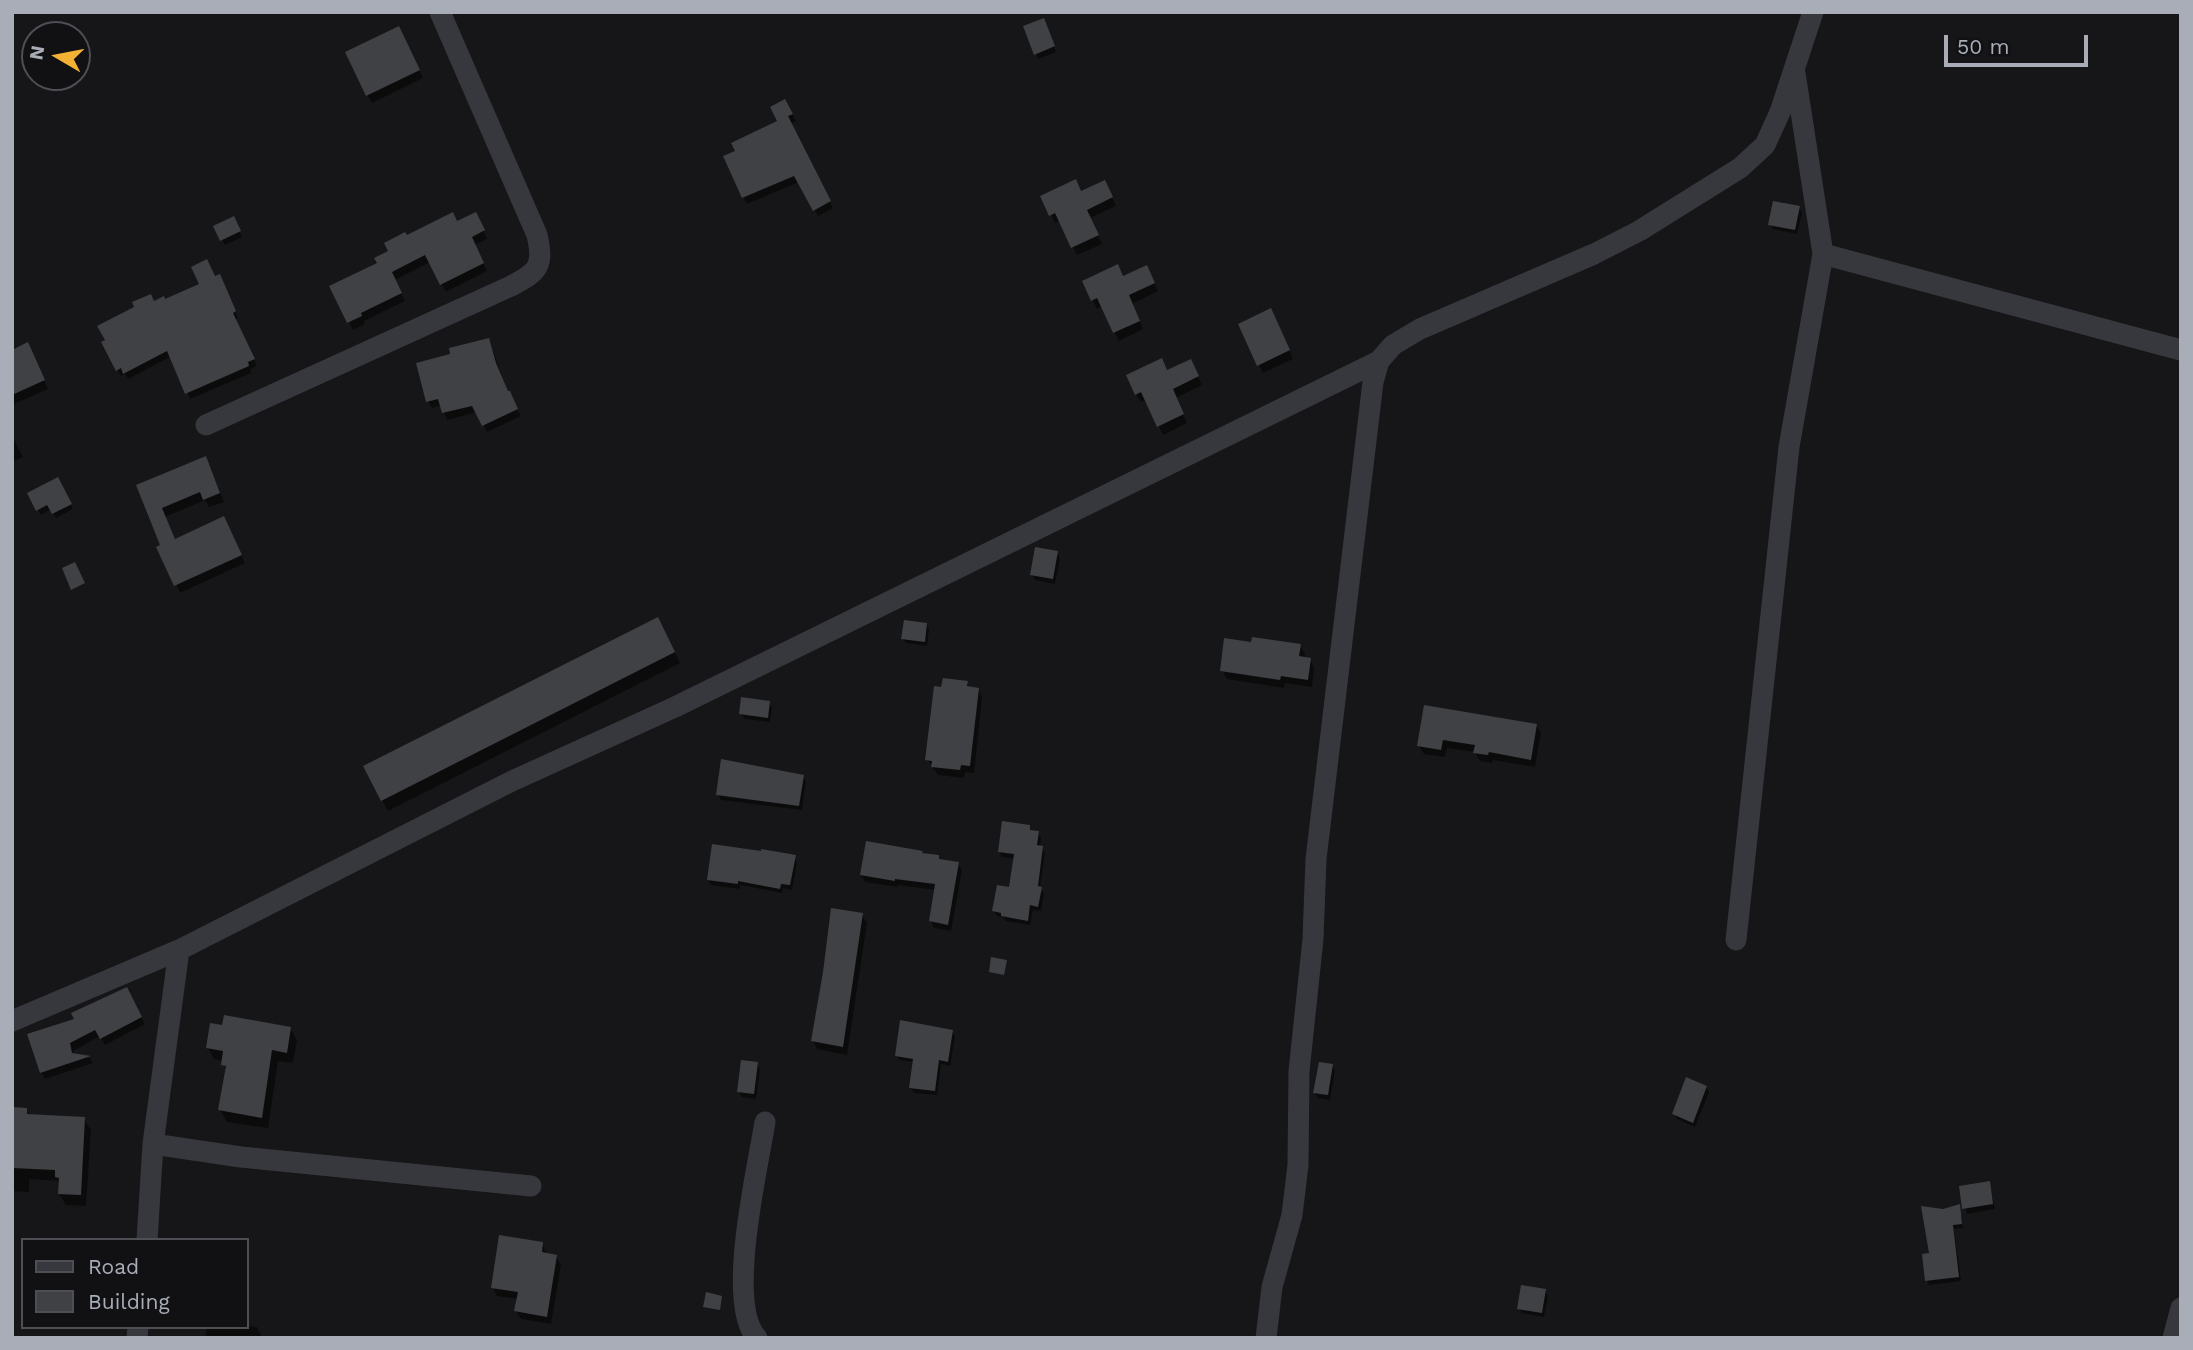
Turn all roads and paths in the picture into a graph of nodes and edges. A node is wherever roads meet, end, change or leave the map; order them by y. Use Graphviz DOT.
graph roads {
  1 [pos="440,12"];
  2 [pos="1812,12"];
  3 [pos="1794,68"];
  4 [pos="1823,254"];
  5 [pos="2181,350"];
  6 [pos="1380,361"];
  7 [pos="206,425"];
  8 [pos="1736,940"];
  9 [pos="179,950"];
  10 [pos="12,1021"];
  11 [pos="765,1122"];
  12 [pos="153,1144"];
  13 [pos="531,1186"];
  14 [pos="147,1238"];
  15 [pos="2181,1308"];
  16 [pos="757,1338"];
  17 [pos="1266,1338"];
  18 [pos="2173,1338"];
  1 -- 7 [label="street"];
  2 -- 3 [label="street"];
  3 -- 4 [label="street"];
  3 -- 6 [label="street"];
  4 -- 5 [label="street"];
  4 -- 8 [label="street"];
  6 -- 9 [label="street"];
  6 -- 17 [label="street"];
  9 -- 10 [label="street"];
  9 -- 12 [label="street"];
  11 -- 16 [label="street"];
  12 -- 13 [label="street"];
  12 -- 14 [label="street"];
  15 -- 18 [label="street"];
}
